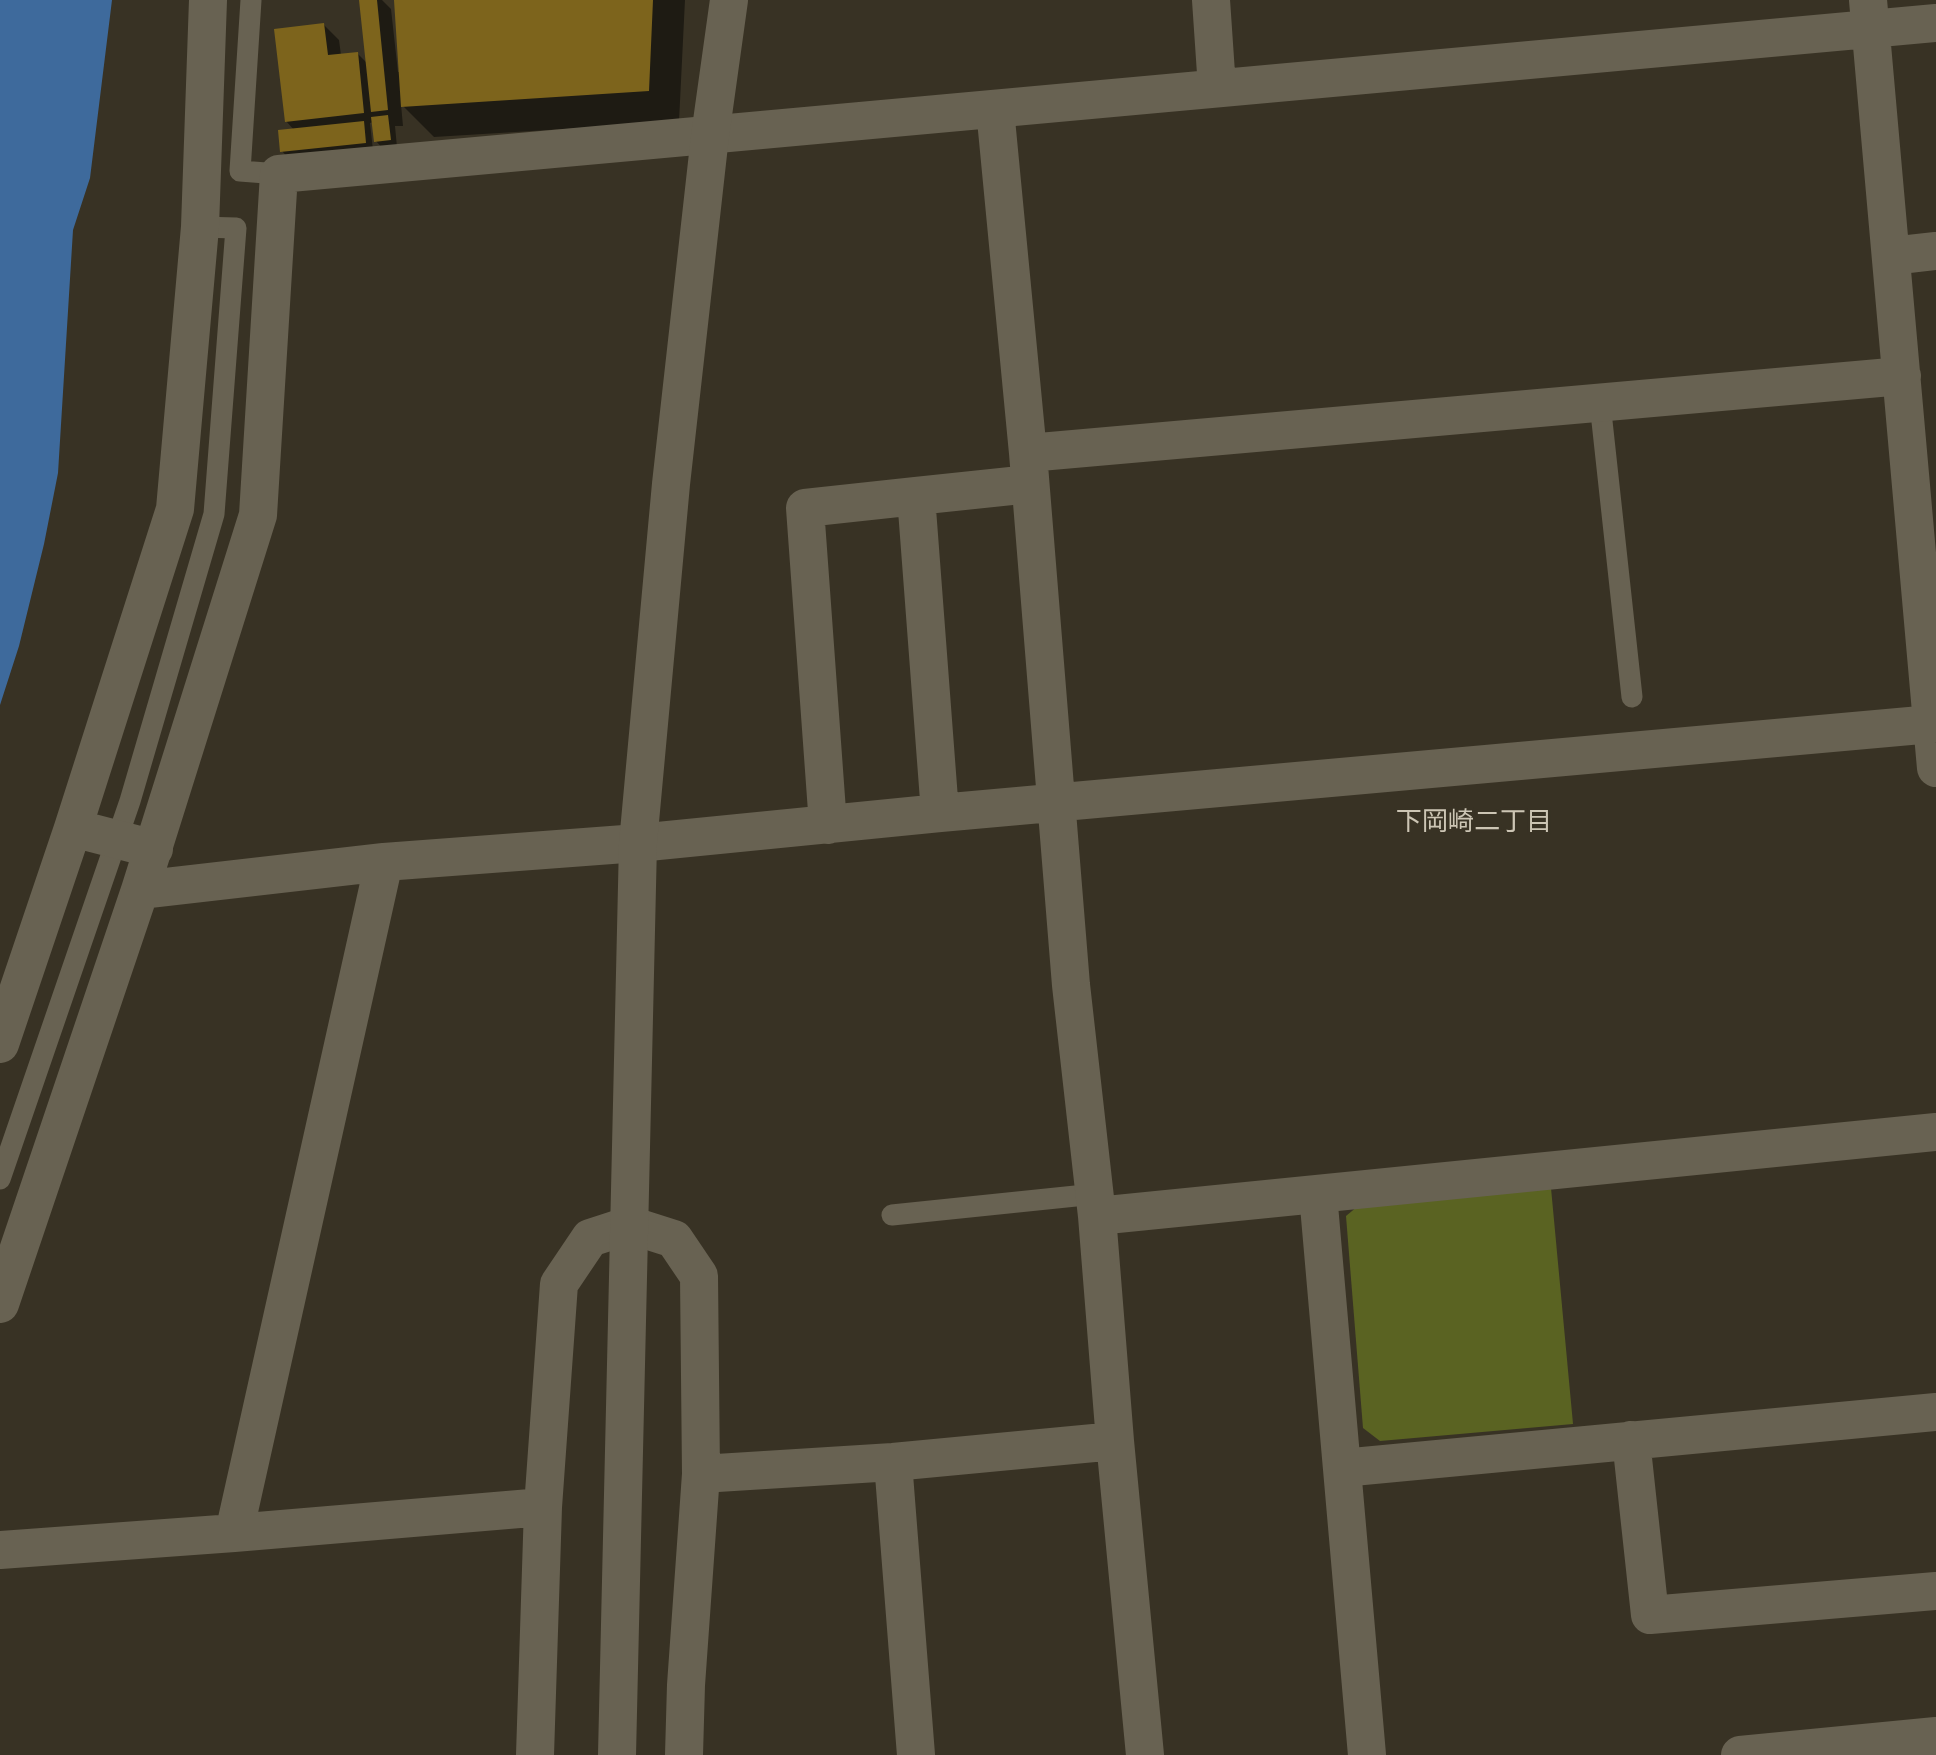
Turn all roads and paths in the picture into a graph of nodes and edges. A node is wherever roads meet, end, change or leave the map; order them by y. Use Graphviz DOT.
graph roads {
  1 [pos="208,0"];
  2 [pos="251,0"];
  3 [pos="729,0"];
  4 [pos="1211,0"];
  5 [pos="1870,15"];
  6 [pos="1936,23"];
  7 [pos="1217,88"];
  8 [pos="995,109"];
  9 [pos="710,136"];
  10 [pos="279,174"];
  11 [pos="200,227"];
  12 [pos="1936,251"];
  13 [pos="1891,256"];
  14 [pos="1902,376"];
  15 [pos="1600,403"];
  16 [pos="1029,469"];
  17 [pos="916,496"];
  18 [pos="1926,535"];
  19 [pos="1632,697"];
  20 [pos="1932,724"];
  21 [pos="1936,768"];
  22 [pos="1057,804"];
  23 [pos="940,813"];
  24 [pos="828,825"];
  25 [pos="115,839"];
  26 [pos="638,843"];
  27 [pos="384,862"];
  28 [pos="140,890"];
  29 [pos="0,1044"];
  30 [pos="1936,1132"];
  31 [pos="0,1179"];
  32 [pos="1318,1194"];
  33 [pos="1096,1205"];
  34 [pos="892,1215"];
  35 [pos="630,1225"];
  36 [pos="0,1304"];
  37 [pos="1936,1412"];
  38 [pos="1115,1440"];
  39 [pos="1632,1440"];
  40 [pos="893,1462"];
  41 [pos="1342,1468"];
  42 [pos="701,1474"];
  43 [pos="543,1507"];
  44 [pos="234,1534"];
  45 [pos="0,1550"];
  46 [pos="1936,1591"];
  47 [pos="1936,1736"];
  48 [pos="534,1755"];
  49 [pos="617,1755"];
  50 [pos="684,1755"];
  51 [pos="916,1755"];
  52 [pos="1145,1755"];
  53 [pos="1367,1755"];
  54 [pos="1740,1755"];
  1 -- 11 [label="street"];
  2 -- 10 [label="lane"];
  3 -- 9 [label="street"];
  4 -- 7 [label="street"];
  5 -- 6 [label="street"];
  5 -- 7 [label="street"];
  5 -- 13 [label="street"];
  7 -- 8 [label="street"];
  8 -- 9 [label="street"];
  8 -- 16 [label="street"];
  9 -- 10 [label="street"];
  9 -- 26 [label="street"];
  10 -- 25 [label="street"];
  11 -- 25 [label="street"];
  11 -- 31 [label="lane"];
  12 -- 13 [label="street"];
  13 -- 14 [label="street"];
  14 -- 15 [label="street"];
  14 -- 18 [label="street"];
  15 -- 16 [label="street"];
  15 -- 19 [label="lane"];
  16 -- 17 [label="street"];
  16 -- 22 [label="street"];
  17 -- 23 [label="street"];
  17 -- 24 [label="street"];
  18 -- 20 [label="street"];
  20 -- 21 [label="street"];
  20 -- 22 [label="street"];
  22 -- 23 [label="street"];
  22 -- 33 [label="street"];
  23 -- 24 [label="street"];
  24 -- 26 [label="street"];
  25 -- 28 [label="street"];
  25 -- 29 [label="street"];
  26 -- 27 [label="street"];
  26 -- 35 [label="street"];
  27 -- 28 [label="street"];
  27 -- 44 [label="street"];
  28 -- 36 [label="street"];
  30 -- 32 [label="street"];
  32 -- 33 [label="street"];
  32 -- 41 [label="street"];
  33 -- 34 [label="lane"];
  33 -- 38 [label="street"];
  35 -- 42 [label="street"];
  35 -- 43 [label="street"];
  35 -- 49 [label="street"];
  37 -- 39 [label="street"];
  38 -- 40 [label="street"];
  38 -- 52 [label="street"];
  39 -- 41 [label="street"];
  39 -- 46 [label="street"];
  40 -- 42 [label="street"];
  40 -- 51 [label="street"];
  41 -- 53 [label="street"];
  42 -- 50 [label="street"];
  43 -- 44 [label="street"];
  43 -- 48 [label="street"];
  44 -- 45 [label="street"];
  47 -- 54 [label="street"];
}
